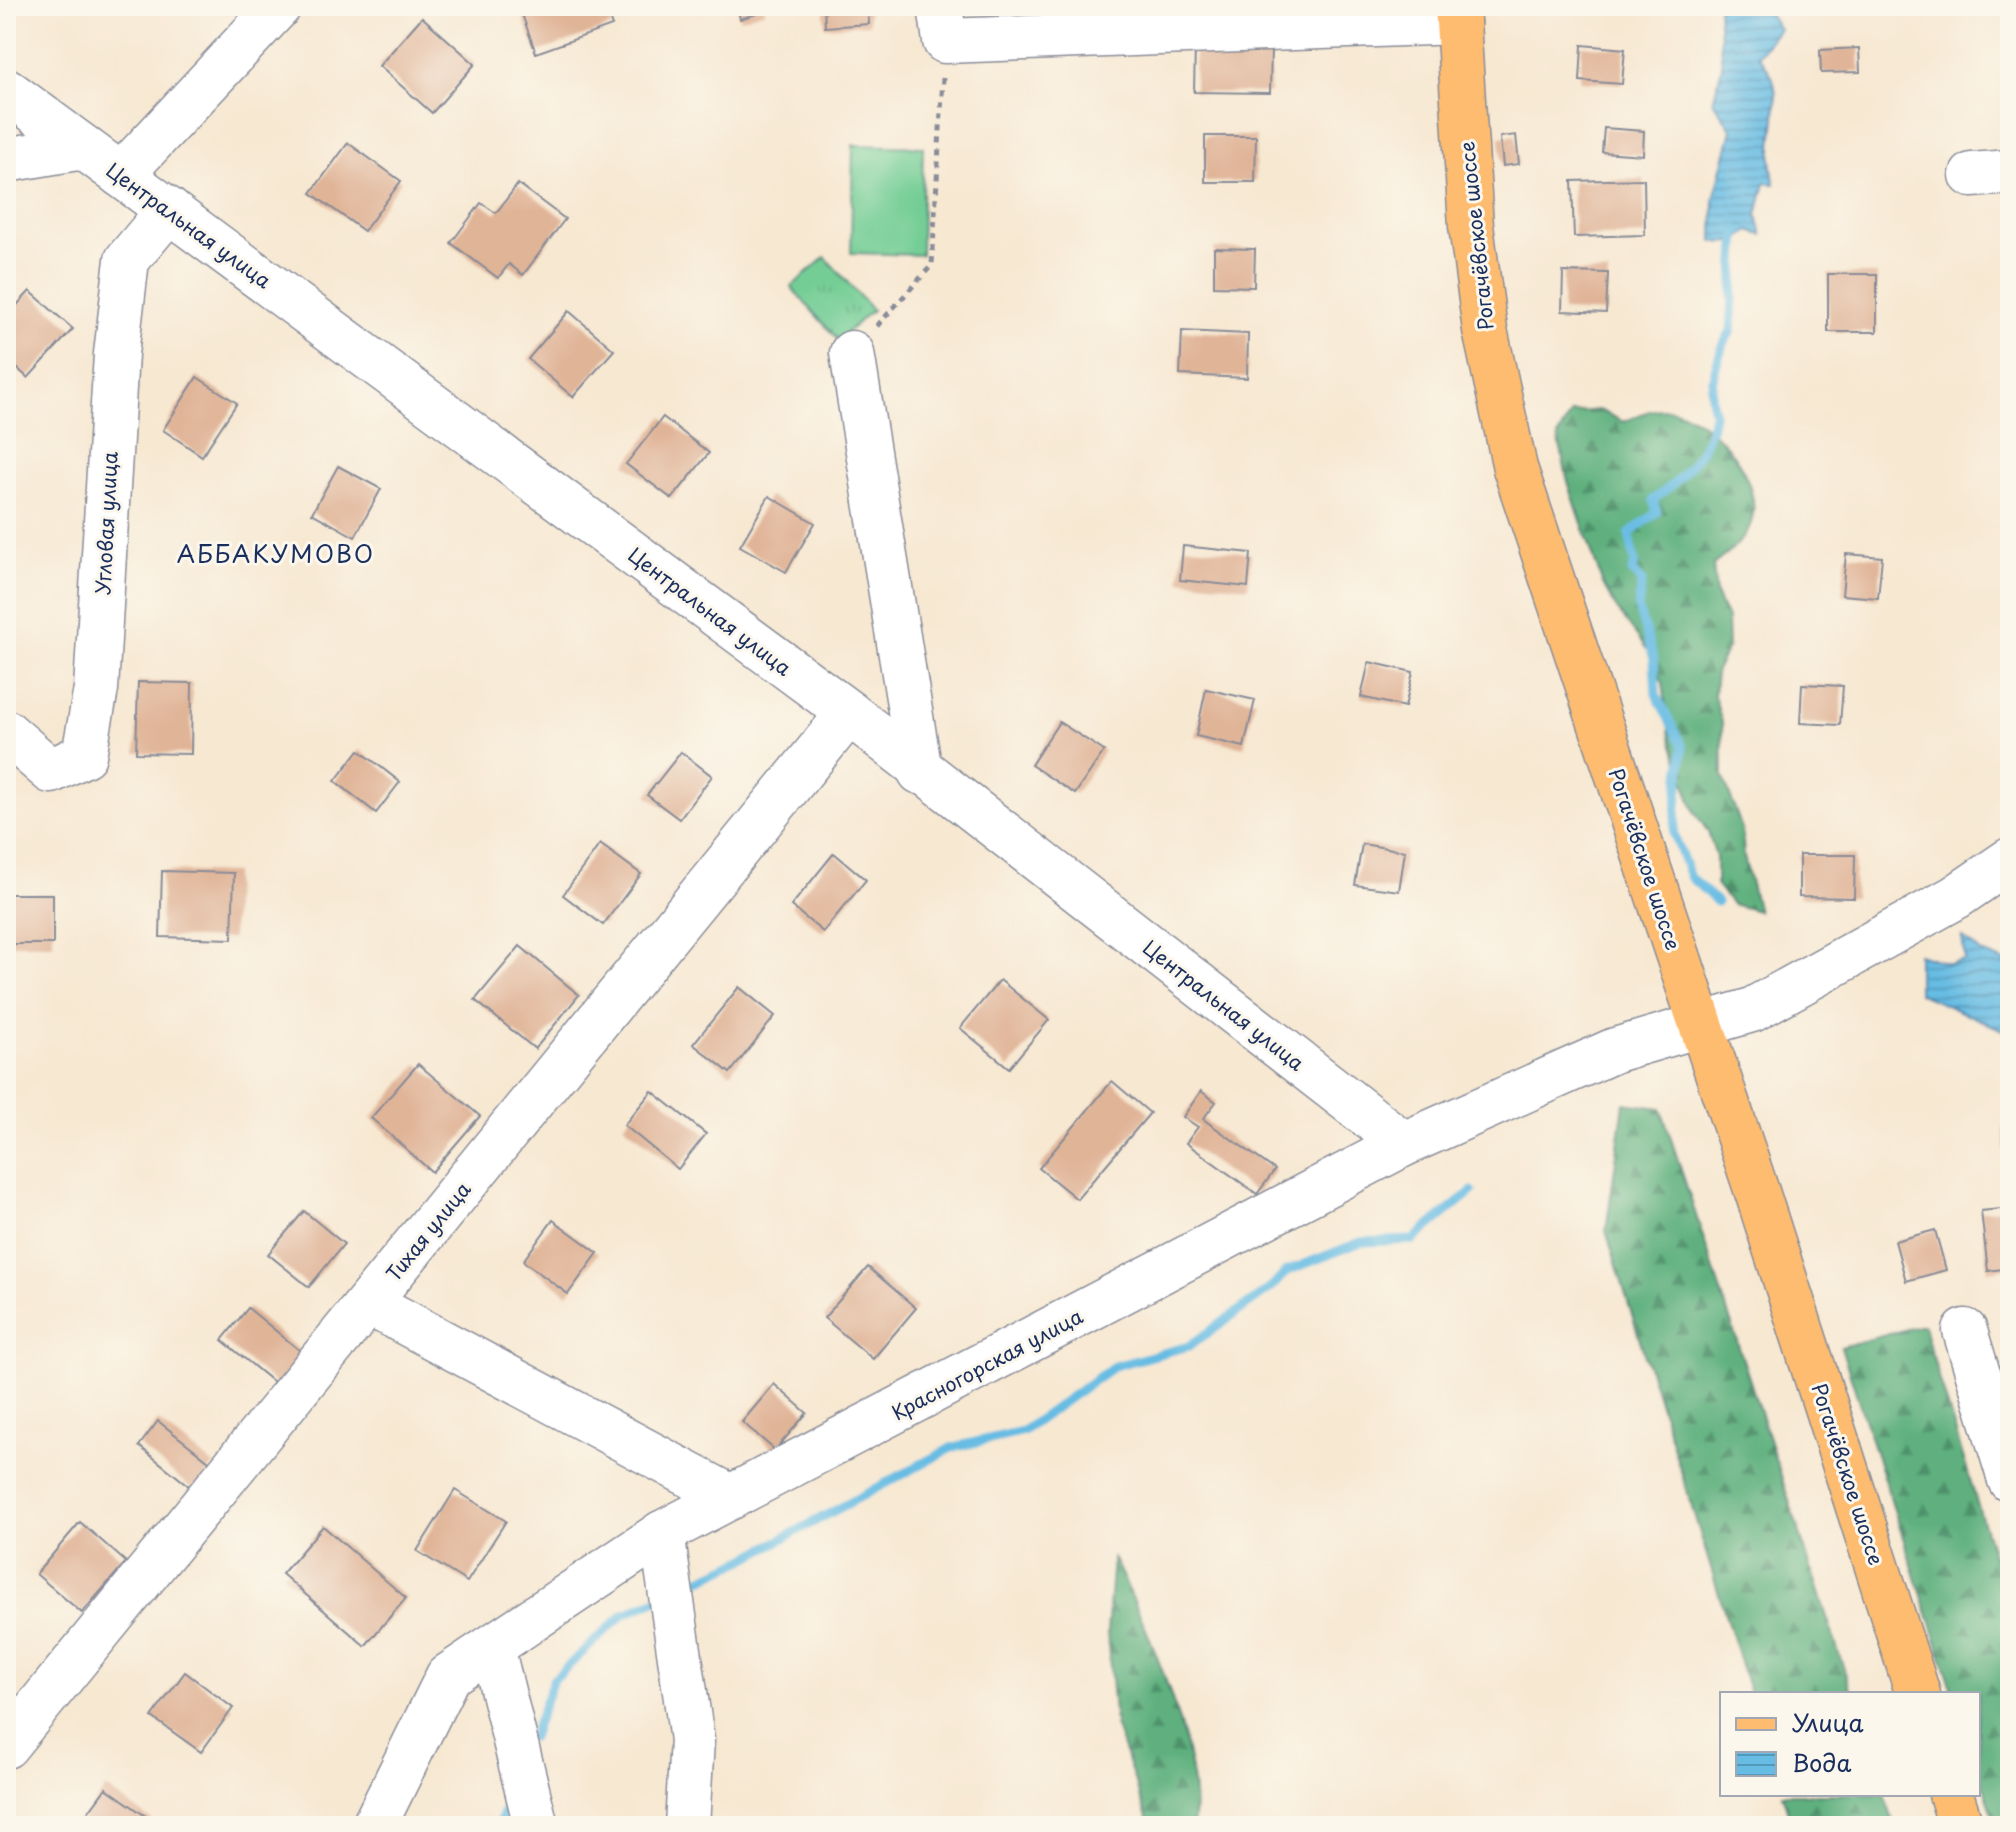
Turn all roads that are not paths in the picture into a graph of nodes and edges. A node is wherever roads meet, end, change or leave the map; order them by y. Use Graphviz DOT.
graph roads {
  1 [pos="279,6"];
  2 [pos="1458,14"];
  3 [pos="942,24"];
  4 [pos="6,90"];
  5 [pos="83,147"];
  6 [pos="6,160"];
  7 [pos="121,175"];
  8 [pos="169,210"];
  9 [pos="852,353"];
  10 [pos="849,713"];
  11 [pos="6,732"];
  12 [pos="920,772"];
  13 [pos="2010,860"];
  14 [pos="1700,1027"];
  15 [pos="1404,1144"];
  16 [pos="369,1303"];
  17 [pos="1965,1331"];
  18 [pos="2010,1480"];
  19 [pos="731,1497"];
  20 [pos="662,1533"];
  21 [pos="492,1647"];
  22 [pos="1917,1692"];
  23 [pos="6,1746"];
  24 [pos="1952,1796"];
  25 [pos="374,1826"];
  26 [pos="536,1826"];
  27 [pos="687,1826"];
  28 [pos="1961,1826"];
  1 -- 7 [label="street"];
  2 -- 3 [label="street"];
  2 -- 14 [label="main road, Рогачёвское шоссе"];
  4 -- 5 [label="street, Центральная улица"];
  5 -- 6 [label="street"];
  5 -- 7 [label="street, Центральная улица"];
  7 -- 8 [label="street, Центральная улица"];
  8 -- 10 [label="street, Центральная улица"];
  8 -- 11 [label="street, Угловая улица"];
  9 -- 12 [label="street"];
  10 -- 12 [label="street, Центральная улица"];
  10 -- 16 [label="street, Тихая улица"];
  12 -- 15 [label="street, Центральная улица"];
  13 -- 14 [label="street, Красногорская улица"];
  14 -- 15 [label="street, Красногорская улица"];
  14 -- 22 [label="main road, Рогачёвское шоссе"];
  15 -- 19 [label="street, Красногорская улица"];
  16 -- 19 [label="street"];
  16 -- 23 [label="street, Тихая улица"];
  17 -- 18 [label="street"];
  19 -- 20 [label="street, Красногорская улица"];
  20 -- 21 [label="street, Красногорская улица"];
  20 -- 27 [label="street"];
  21 -- 25 [label="street, Красногорская улица"];
  21 -- 26 [label="street"];
  24 -- 28 [label="main road"];
}
